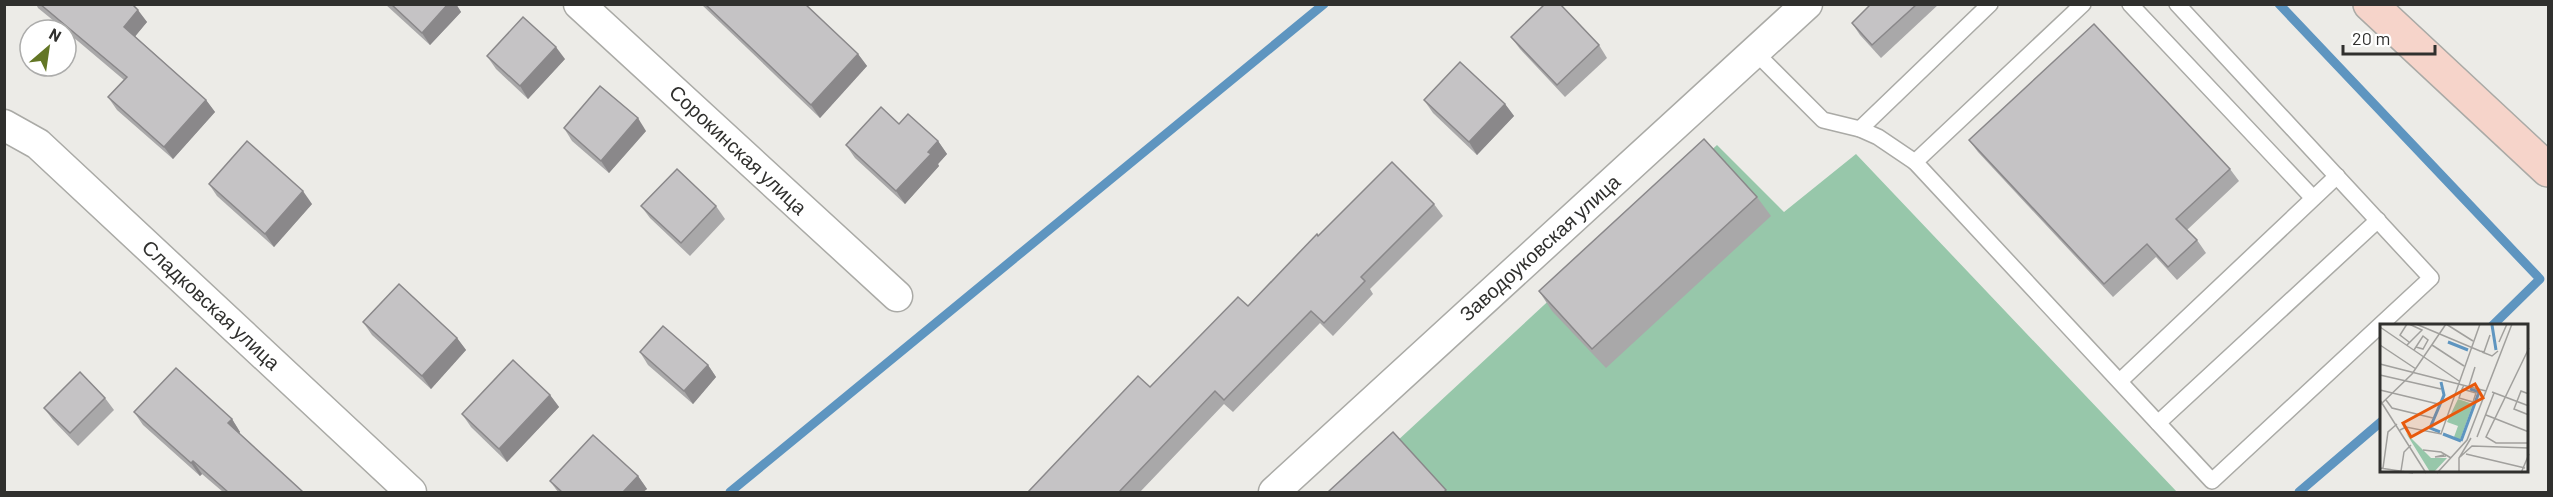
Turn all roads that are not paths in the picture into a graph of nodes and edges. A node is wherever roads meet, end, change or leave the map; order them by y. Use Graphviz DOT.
graph roads {
  1 [pos="579,4"];
  2 [pos="1807,4"];
  3 [pos="1990,4"];
  4 [pos="2083,4"];
  5 [pos="2130,4"];
  6 [pos="2177,4"];
  7 [pos="2370,4"];
  8 [pos="1755,52"];
  9 [pos="4,125"];
  10 [pos="1860,129"];
  11 [pos="1916,162"];
  12 [pos="2548,170"];
  13 [pos="2337,176"];
  14 [pos="2313,198"];
  15 [pos="2378,220"];
  16 [pos="897,296"];
  17 [pos="2381,324"];
  18 [pos="2380,325"];
  19 [pos="2120,381"];
  20 [pos="2158,423"];
  21 [pos="411,492"];
  22 [pos="1274,492"];
  1 -- 16 [label="street, Сорокинская улица"];
  2 -- 8 [label="street, Заводоуковская улица"];
  3 -- 10 [label="lane"];
  4 -- 11 [label="lane"];
  5 -- 14 [label="lane"];
  6 -- 13 [label="lane"];
  7 -- 12 [label="street"];
  8 -- 10 [label="lane"];
  8 -- 22 [label="street, Заводоуковская улица"];
  9 -- 21 [label="street, Сладковская улица"];
  10 -- 11 [label="lane"];
  11 -- 19 [label="lane"];
  13 -- 14 [label="lane"];
  13 -- 15 [label="lane"];
  14 -- 19 [label="lane"];
  15 -- 17 [label="lane"];
  15 -- 20 [label="lane"];
  18 -- 20 [label="lane"];
  19 -- 20 [label="lane"];
}
